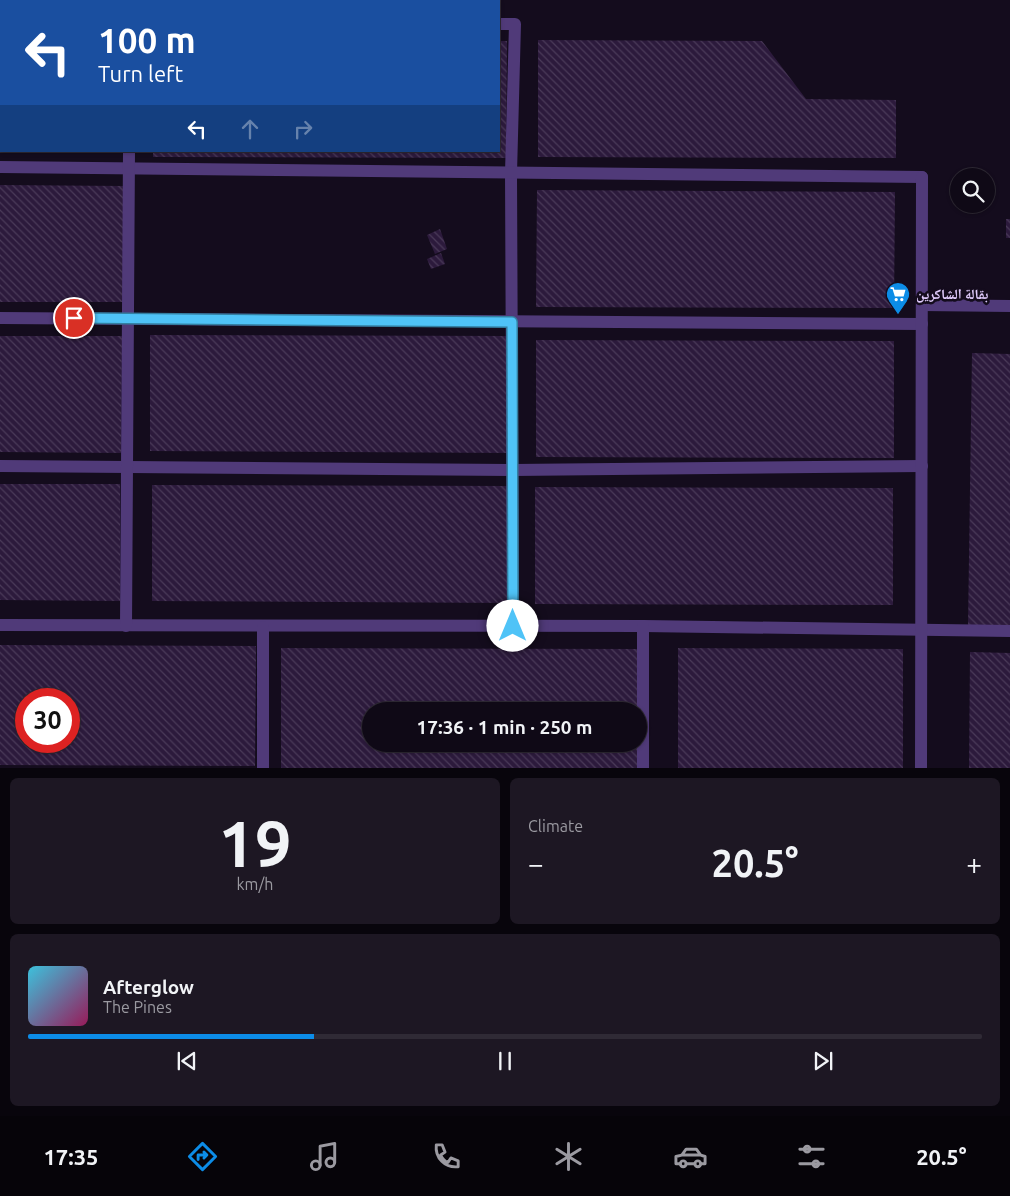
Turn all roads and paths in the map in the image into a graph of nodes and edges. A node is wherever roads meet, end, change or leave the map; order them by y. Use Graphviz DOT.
graph roads {
  1 [pos="500,24"];
  2 [pos="130,152"];
  3 [pos="0,167"];
  4 [pos="129,168"];
  5 [pos="512,174"];
  6 [pos="922,305"];
  7 [pos="1010,306"];
  8 [pos="0,318"];
  9 [pos="129,318"];
  10 [pos="512,322"];
  11 [pos="922,324"];
  12 [pos="0,466"];
  13 [pos="922,466"];
  14 [pos="127,469"];
  15 [pos="513,470"];
  16 [pos="0,625"];
  17 [pos="126,626"];
  18 [pos="513,626"];
  19 [pos="643,626"];
  20 [pos="263,627"];
  21 [pos="921,630"];
  22 [pos="1010,631"];
  23 [pos="262,768"];
  24 [pos="643,768"];
  25 [pos="921,768"];
  1 -- 5 [label="street"];
  2 -- 4 [label="street"];
  3 -- 4 [label="street"];
  4 -- 5 [label="street"];
  4 -- 9 [label="street"];
  5 -- 6 [label="street"];
  5 -- 10 [label="street"];
  6 -- 7 [label="street"];
  6 -- 11 [label="street"];
  8 -- 9 [label="street"];
  9 -- 10 [label="street"];
  9 -- 14 [label="street"];
  10 -- 11 [label="street"];
  10 -- 15 [label="street"];
  11 -- 13 [label="street"];
  12 -- 14 [label="street"];
  13 -- 15 [label="street"];
  13 -- 21 [label="street"];
  14 -- 15 [label="street"];
  14 -- 17 [label="street"];
  15 -- 18 [label="street"];
  16 -- 17 [label="street"];
  17 -- 20 [label="street"];
  18 -- 19 [label="street"];
  18 -- 20 [label="street"];
  19 -- 21 [label="street"];
  19 -- 24 [label="street"];
  20 -- 23 [label="street"];
  21 -- 22 [label="street"];
  21 -- 25 [label="street"];
}
